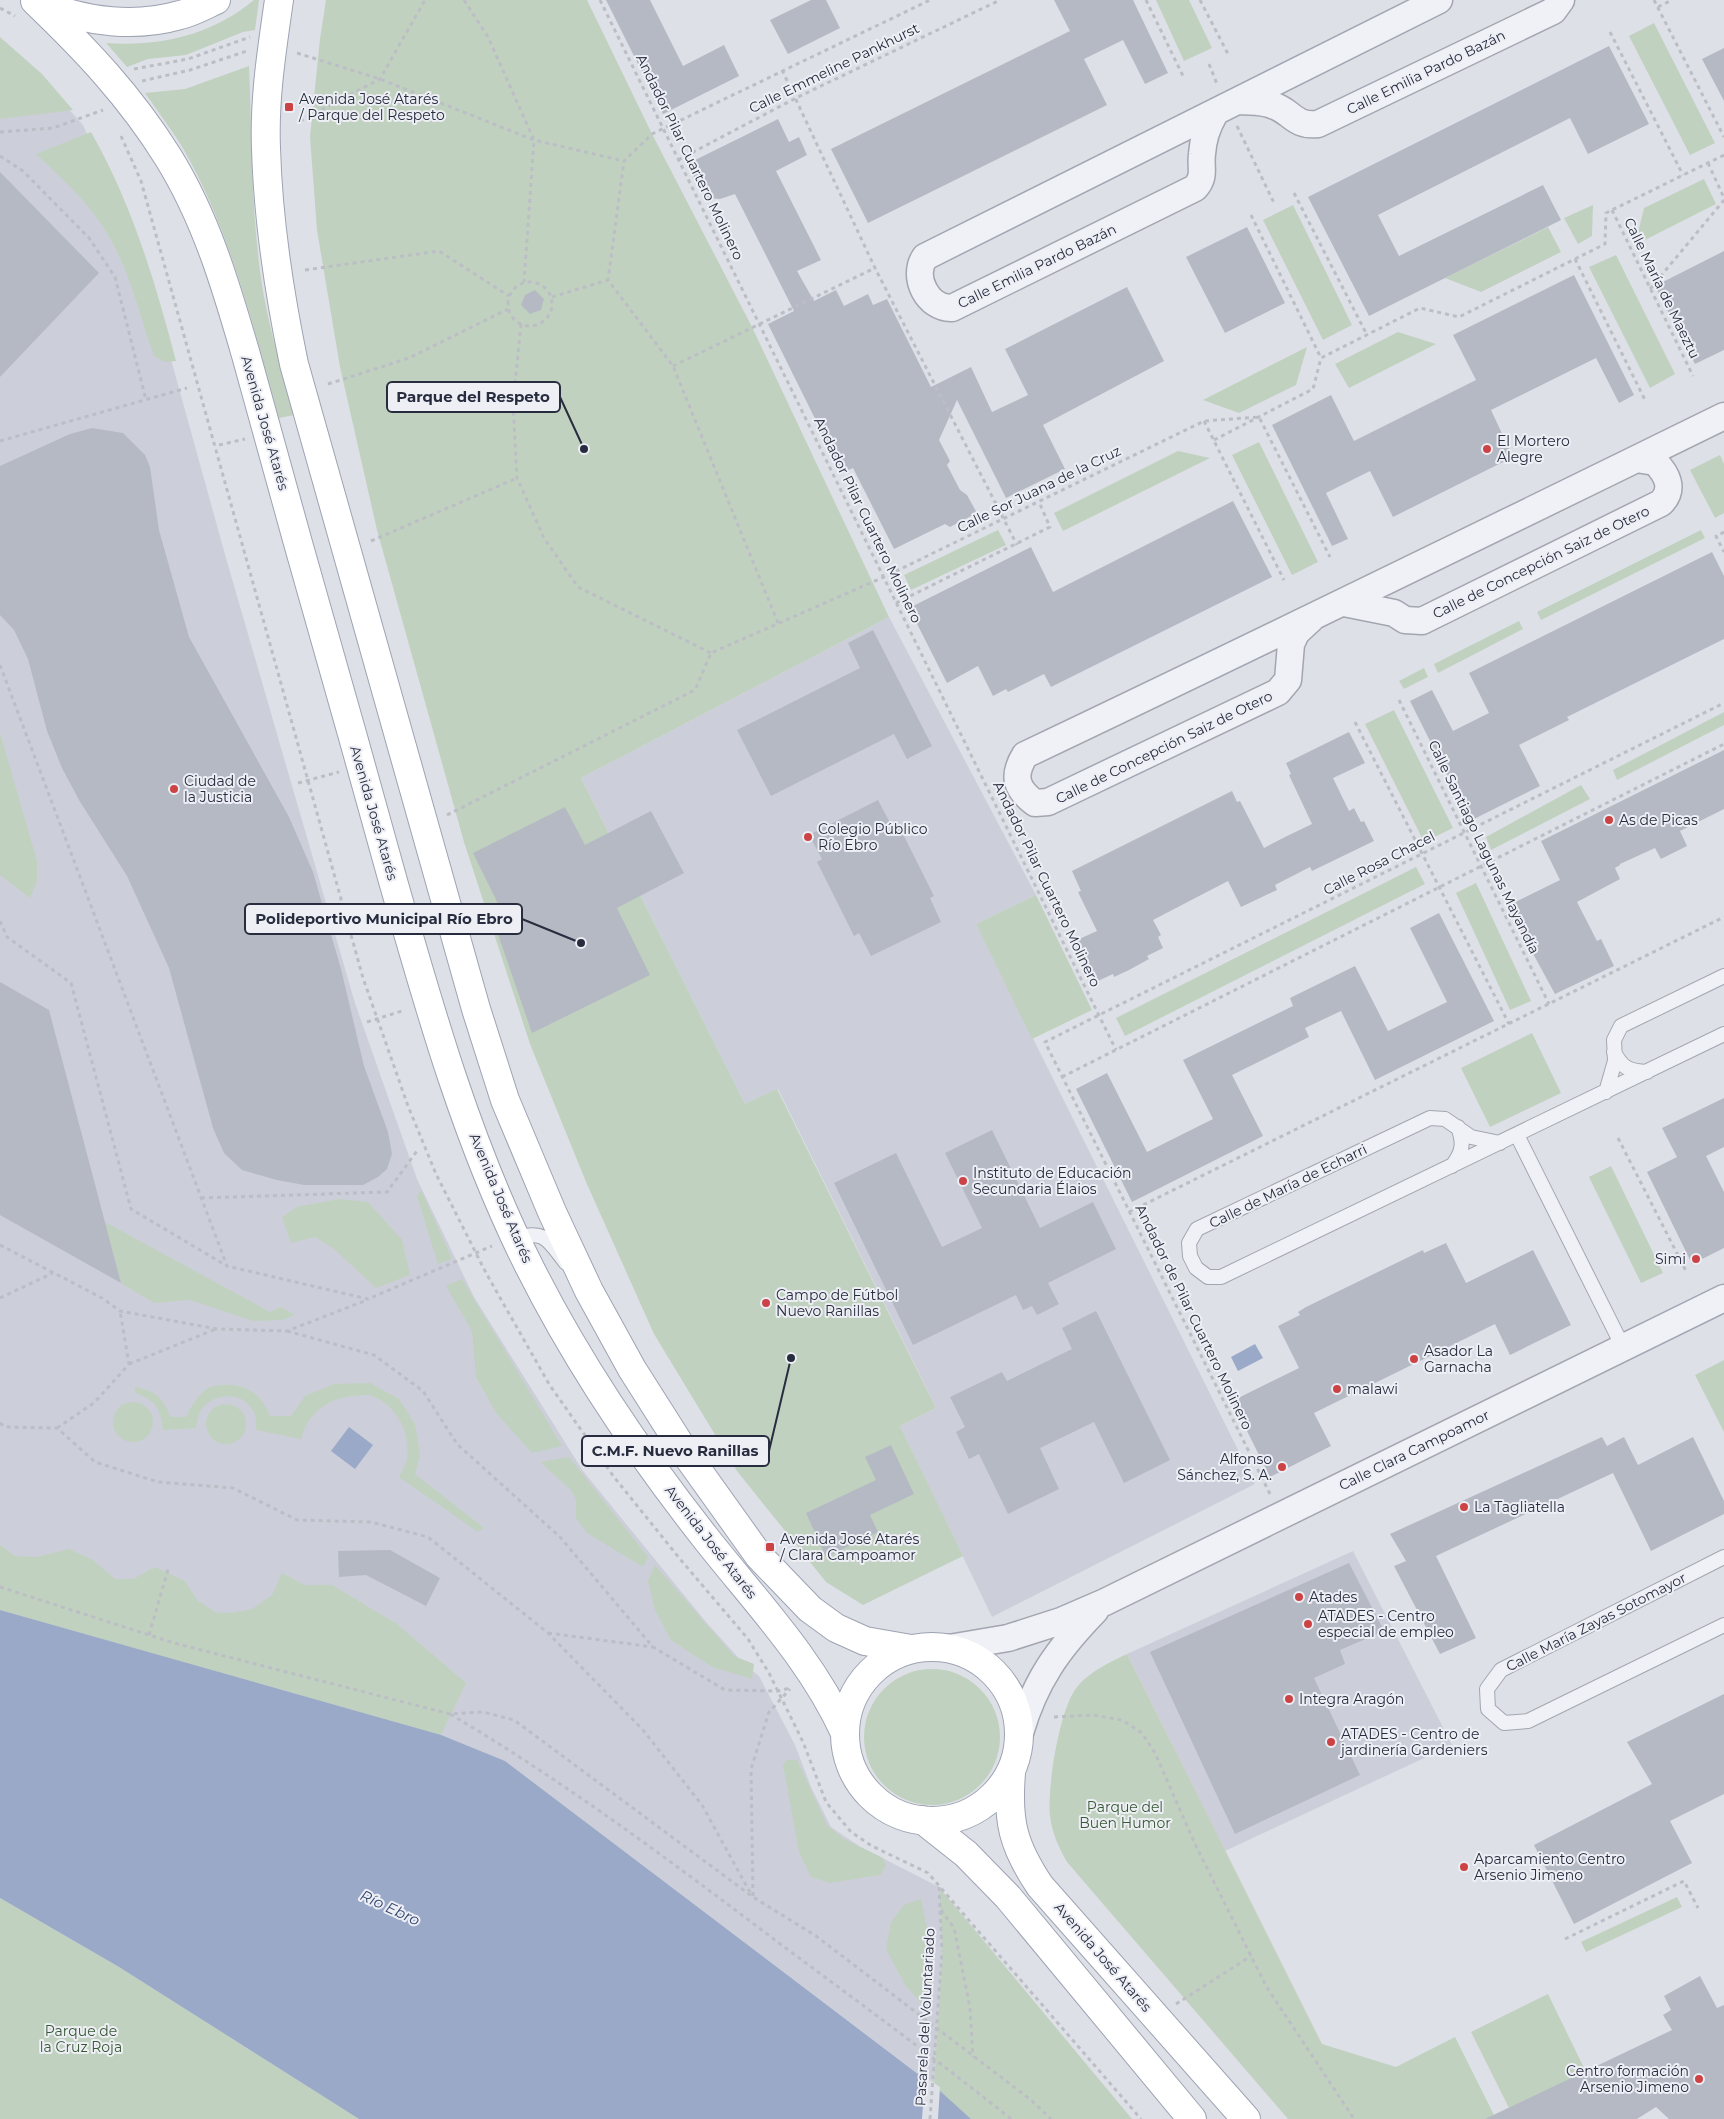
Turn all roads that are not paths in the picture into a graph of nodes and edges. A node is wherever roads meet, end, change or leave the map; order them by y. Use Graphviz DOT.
graph roads {
  1 [pos="216,0"];
  2 [pos="279,0"];
  3 [pos="1439,0"];
  4 [pos="1561,0"];
  5 [pos="34,1"];
  6 [pos="1305,68"];
  7 [pos="1226,106"];
  8 [pos="1288,112"];
  9 [pos="1153,143"];
  10 [pos="1201,157"];
  11 [pos="1724,416"];
  12 [pos="1680,439"];
  13 [pos="1636,459"];
  14 [pos="1667,478"];
  15 [pos="1395,576"];
  16 [pos="1344,603"];
  17 [pos="1394,613"];
  18 [pos="1311,619"];
  19 [pos="1257,644"];
  20 [pos="1290,667"];
  21 [pos="1724,976"];
  22 [pos="1724,1034"];
  23 [pos="1614,1052"];
  24 [pos="1648,1072"];
  25 [pos="1606,1092"];
  26 [pos="1457,1126"];
  27 [pos="1517,1135"];
  28 [pos="1500,1143"];
  29 [pos="1451,1166"];
  30 [pos="517,1238"];
  31 [pos="589,1291"];
  32 [pos="1724,1298"];
  33 [pos="1623,1347"];
  34 [pos="1724,1557"];
  35 [pos="1105,1602"];
  36 [pos="1724,1625"];
  37 [pos="949,1648"];
  38 [pos="911,1649"];
  39 [pos="845,1733"];
  40 [pos="1020,1733"];
  41 [pos="1011,1773"];
  42 [pos="923,1820"];
  43 [pos="1192,2119"];
  44 [pos="1246,2119"];
  1 -- 5 [label="main road"];
  2 -- 31 [label="main road"];
  3 -- 6 [label="street, Calle Emilia Pardo Bazán"];
  4 -- 8 [label="street, Calle Emilia Pardo Bazán"];
  5 -- 30 [label="main road, Avenida José Atarés"];
  6 -- 7 [label="street, Calle Emilia Pardo Bazán"];
  6 -- 8 [label="street, Calle Emilia Pardo Bazán"];
  7 -- 8 [label="street, Calle Emilia Pardo Bazán"];
  7 -- 9 [label="street, Calle Emilia Pardo Bazán"];
  7 -- 10 [label="street, Calle Emilia Pardo Bazán"];
  9 -- 10 [label="street, Calle Emilia Pardo Bazán"];
  9 -- 10 [label="street, Calle Emilia Pardo Bazán"];
  11 -- 12 [label="street, Calle de Concepción Saiz de Otero"];
  12 -- 13 [label="street, Calle de Concepción Saiz de Otero"];
  12 -- 14 [label="street, Calle de Concepción Saiz de Otero"];
  13 -- 14 [label="street"];
  13 -- 15 [label="street, Calle de Concepción Saiz de Otero"];
  14 -- 17 [label="street, Calle de Concepción Saiz de Otero"];
  15 -- 16 [label="street, Calle de Concepción Saiz de Otero"];
  15 -- 17 [label="street"];
  16 -- 17 [label="street, Calle de Concepción Saiz de Otero"];
  16 -- 18 [label="street, Calle de Concepción Saiz de Otero"];
  18 -- 19 [label="street, Calle de Concepción Saiz de Otero"];
  18 -- 20 [label="street, Calle de Concepción Saiz de Otero"];
  19 -- 20 [label="street"];
  19 -- 20 [label="street, Calle de Concepción Saiz de Otero"];
  21 -- 23 [label="lane"];
  22 -- 24 [label="lane, Calle de María de Echarri"];
  23 -- 24 [label="lane"];
  23 -- 25 [label="lane"];
  24 -- 25 [label="lane, Calle de María de Echarri"];
  25 -- 27 [label="lane, Calle de María de Echarri"];
  26 -- 28 [label="lane, Calle de María de Echarri"];
  26 -- 29 [label="lane"];
  26 -- 29 [label="lane, Calle de María de Echarri"];
  27 -- 28 [label="lane, Calle de María de Echarri"];
  27 -- 33 [label="lane"];
  28 -- 29 [label="lane, Calle de María de Echarri"];
  30 -- 31 [label="lane"];
  30 -- 39 [label="main road, Avenida José Atarés"];
  31 -- 38 [label="main road"];
  32 -- 33 [label="street, Calle Clara Campoamor"];
  33 -- 35 [label="street, Calle Clara Campoamor"];
  34 -- 36 [label="lane, Calle María Zayas Sotomayor"];
  35 -- 37 [label="street, Calle Clara Campoamor"];
  35 -- 40 [label="street, Calle Clara Campoamor"];
  37 -- 38 [label="main road"];
  37 -- 40 [label="main road"];
  38 -- 39 [label="main road"];
  39 -- 42 [label="main road"];
  40 -- 41 [label="main road"];
  41 -- 42 [label="main road"];
  41 -- 44 [label="main road, Avenida José Atarés"];
  42 -- 43 [label="main road"];
}
